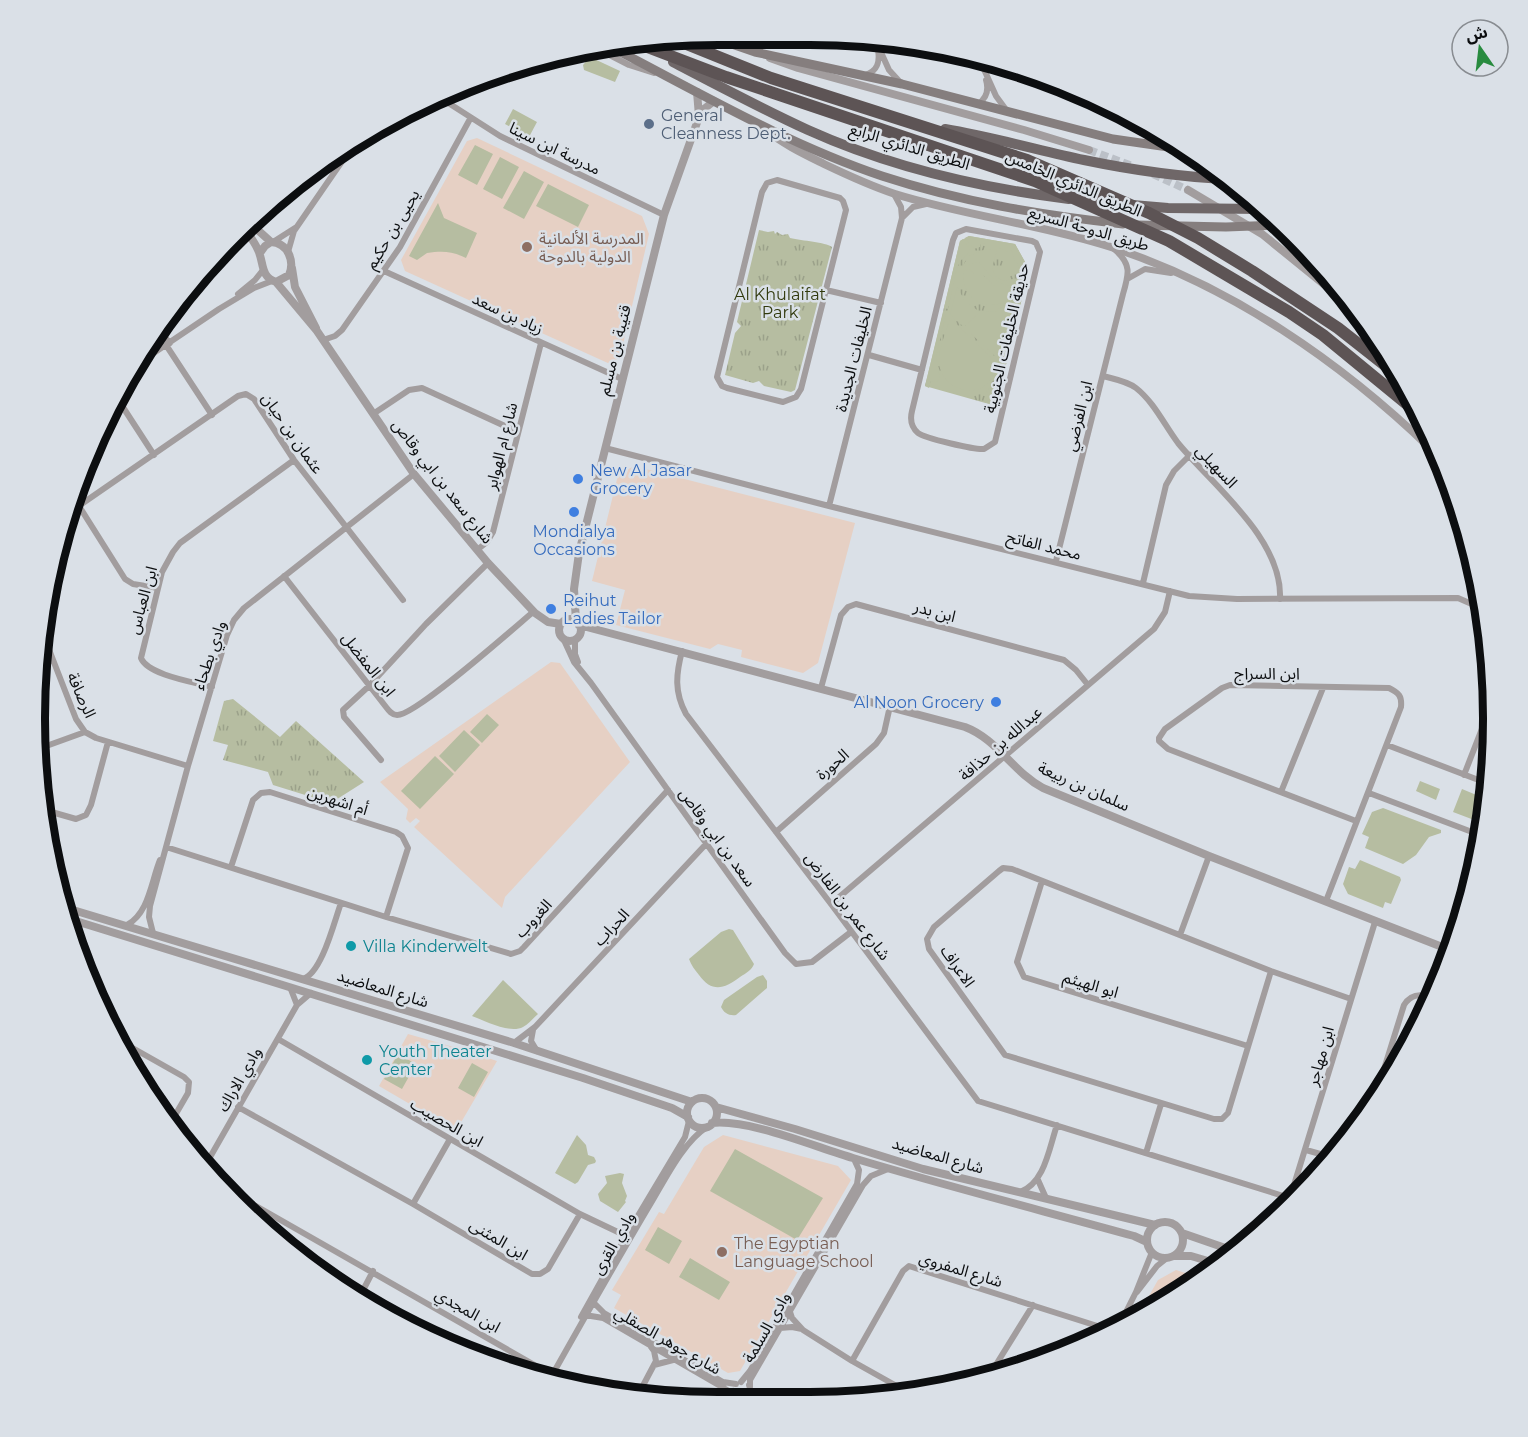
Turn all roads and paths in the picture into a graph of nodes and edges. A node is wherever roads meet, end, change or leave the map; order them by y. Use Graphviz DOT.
graph roads {
  1 [pos="735,45"];
  2 [pos="691,46"];
  3 [pos="649,49"];
  4 [pos="650,49"];
  5 [pos="877,49"];
  6 [pos="879,49"];
  7 [pos="623,52"];
  8 [pos="755,52"];
  9 [pos="609,55"];
  10 [pos="984,70"];
  11 [pos="864,75"];
  12 [pos="677,81"];
  13 [pos="902,84"];
  14 [pos="698,92"];
  15 [pos="714,101"];
  16 [pos="447,102"];
  17 [pos="978,104"];
  18 [pos="1008,111"];
  19 [pos="699,117"];
  20 [pos="470,118"];
  21 [pos="921,125"];
  22 [pos="762,127"];
  23 [pos="1164,146"];
  24 [pos="1089,150"];
  25 [pos="342,161"];
  26 [pos="1211,177"];
  27 [pos="1188,190"];
  28 [pos="893,193"];
  29 [pos="928,203"];
  30 [pos="1250,209"];
  31 [pos="664,215"];
  32 [pos="902,218"];
  33 [pos="1268,225"];
  34 [pos="298,226"];
  35 [pos="256,229"];
  36 [pos="249,236"];
  37 [pos="272,242"];
  38 [pos="1110,247"];
  39 [pos="288,252"];
  40 [pos="260,253"];
  41 [pos="292,268"];
  42 [pos="263,270"];
  43 [pos="384,271"];
  44 [pos="1185,276"];
  45 [pos="1129,278"];
  46 [pos="274,281"];
  47 [pos="1326,286"];
  48 [pos="826,290"];
  49 [pos="881,303"];
  50 [pos="219,309"];
  51 [pos="317,331"];
  52 [pos="164,337"];
  53 [pos="323,340"];
  54 [pos="541,343"];
  55 [pos="168,344"];
  56 [pos="152,355"];
  57 [pos="869,355"];
  58 [pos="1380,361"];
  59 [pos="922,370"];
  60 [pos="1103,375"];
  61 [pos="622,379"];
  62 [pos="1403,400"];
  63 [pos="122,406"];
  64 [pos="373,414"];
  65 [pos="212,415"];
  66 [pos="518,432"];
  67 [pos="1423,441"];
  68 [pos="605,448"];
  69 [pos="154,455"];
  70 [pos="1190,456"];
  71 [pos="294,460"];
  72 [pos="414,474"];
  73 [pos="80,505"];
  74 [pos="79,506"];
  75 [pos="829,507"];
  76 [pos="346,527"];
  77 [pos="477,550"];
  78 [pos="1056,561"];
  79 [pos="488,563"];
  80 [pos="284,576"];
  81 [pos="1143,583"];
  82 [pos="158,588"];
  83 [pos="1170,591"];
  84 [pos="573,595"];
  85 [pos="1280,599"];
  86 [pos="403,600"];
  87 [pos="1473,605"];
  88 [pos="534,612"];
  89 [pos="562,622"];
  90 [pos="578,623"];
  91 [pos="605,633"];
  92 [pos="562,638"];
  93 [pos="577,638"];
  94 [pos="49,649"];
  95 [pos="681,651"];
  96 [pos="53,660"];
  97 [pos="47,662"];
  98 [pos="582,671"];
  99 [pos="1088,685"];
  100 [pos="369,686"];
  101 [pos="212,687"];
  102 [pos="821,688"];
  103 [pos="1323,688"];
  104 [pos="890,706"];
  105 [pos="1483,727"];
  106 [pos="85,732"];
  107 [pos="108,742"];
  108 [pos="1387,746"];
  109 [pos="46,747"];
  110 [pos="1006,756"];
  111 [pos="381,760"];
  112 [pos="188,766"];
  113 [pos="1464,775"];
  114 [pos="1480,781"];
  115 [pos="668,790"];
  116 [pos="1281,792"];
  117 [pos="1369,793"];
  118 [pos="52,812"];
  119 [pos="1356,821"];
  120 [pos="776,832"];
  121 [pos="1473,832"];
  122 [pos="706,844"];
  123 [pos="166,849"];
  124 [pos="1209,856"];
  125 [pos="231,867"];
  126 [pos="1042,881"];
  127 [pos="1326,901"];
  128 [pos="340,903"];
  129 [pos="831,904"];
  130 [pos="73,909"];
  131 [pos="386,917"];
  132 [pos="77,921"];
  133 [pos="1375,922"];
  134 [pos="127,926"];
  135 [pos="851,932"];
  136 [pos="153,933"];
  137 [pos="1180,935"];
  138 [pos="1442,948"];
  139 [pos="317,968"];
  140 [pos="1271,971"];
  141 [pos="303,980"];
  142 [pos="324,986"];
  143 [pos="290,987"];
  144 [pos="311,993"];
  145 [pos="1423,996"];
  146 [pos="1351,999"];
  147 [pos="297,1005"];
  148 [pos="535,1028"];
  149 [pos="278,1039"];
  150 [pos="514,1044"];
  151 [pos="1248,1046"];
  152 [pos="131,1047"];
  153 [pos="537,1051"];
  154 [pos="1387,1065"];
  155 [pos="692,1102"];
  156 [pos="1161,1104"];
  157 [pos="238,1107"];
  158 [pos="716,1107"];
  159 [pos="175,1116"];
  160 [pos="689,1119"];
  161 [pos="710,1125"];
  162 [pos="1057,1125"];
  163 [pos="450,1139"];
  164 [pos="1306,1150"];
  165 [pos="1146,1153"];
  166 [pos="1322,1155"];
  167 [pos="853,1158"];
  168 [pos="209,1159"];
  169 [pos="892,1169"];
  170 [pos="1038,1180"];
  171 [pos="1295,1186"];
  172 [pos="1019,1192"];
  173 [pos="1285,1196"];
  174 [pos="1047,1200"];
  175 [pos="249,1202"];
  176 [pos="413,1204"];
  177 [pos="580,1214"];
  178 [pos="1155,1226"];
  179 [pos="604,1227"];
  180 [pos="630,1229"];
  181 [pos="1182,1233"];
  182 [pos="1147,1242"];
  183 [pos="1226,1248"];
  184 [pos="618,1249"];
  185 [pos="1152,1252"];
  186 [pos="1171,1257"];
  187 [pos="1209,1261"];
  188 [pos="373,1271"];
  189 [pos="363,1290"];
  190 [pos="1136,1292"];
  191 [pos="592,1301"];
  192 [pos="1033,1305"];
  193 [pos="790,1312"];
  194 [pos="1125,1313"];
  195 [pos="584,1315"];
  196 [pos="1099,1327"];
  197 [pos="780,1328"];
  198 [pos="803,1330"];
  199 [pos="650,1346"];
  200 [pos="674,1360"];
  201 [pos="852,1360"];
  202 [pos="530,1365"];
  203 [pos="654,1365"];
  204 [pos="996,1365"];
  205 [pos="552,1371"];
  206 [pos="739,1383"];
  207 [pos="897,1386"];
  208 [pos="642,1387"];
  209 [pos="750,1390"];
  210 [pos="730,1392"];
  211 [pos="734,1392"];
  1 -- 8 [label="main road"];
  2 -- 21 [label="highway, الطريق الدائري الرابع"];
  3 -- 30 [label="main road, الطريق الدائري الرابع"];
  4 -- 62 [label="highway, الطريق الدائري الخامس"];
  5 -- 11 [label="street"];
  6 -- 13 [label="street"];
  7 -- 12 [label="main road, الطريق الدائري الرابع"];
  8 -- 11 [label="main road"];
  8 -- 24 [label="street"];
  9 -- 12 [label="street, الطريق الدائري الرابع"];
  10 -- 17 [label="street"];
  10 -- 18 [label="street"];
  11 -- 13 [label="main road"];
  12 -- 14 [label="main road, الطريق الدائري الرابع"];
  13 -- 17 [label="main road"];
  14 -- 15 [label="main road, الطريق الدائري الرابع"];
  14 -- 19 [label="street, قتيبة بن مسلم"];
  15 -- 19 [label="street, قتيبة بن مسلم"];
  15 -- 22 [label="main road, الطريق الدائري الرابع"];
  16 -- 20 [label="street, مدرسة ابن سينا"];
  17 -- 18 [label="main road"];
  18 -- 23 [label="main road"];
  19 -- 31 [label="street, قتيبة بن مسلم"];
  20 -- 31 [label="street, مدرسة ابن سينا"];
  20 -- 43 [label="street, يحيى بن حكيم"];
  21 -- 26 [label="main road, الطريق الدائري الرابع"];
  21 -- 58 [label="highway, الطريق الدائري الخامس"];
  22 -- 28 [label="street, طريق الدوحة السريع"];
  22 -- 33 [label="main road, الطريق الدائري الرابع"];
  25 -- 34 [label="street"];
  27 -- 47 [label="street"];
  28 -- 29 [label="street, طريق الدوحة السريع"];
  28 -- 32 [label="street"];
  29 -- 32 [label="street"];
  29 -- 38 [label="street, طريق الدوحة السريع"];
  31 -- 61 [label="street, قتيبة بن مسلم"];
  32 -- 49 [label="street, الخليفات الجديدة"];
  34 -- 37 [label="street"];
  34 -- 39 [label="street"];
  35 -- 37 [label="street"];
  36 -- 40 [label="street"];
  37 -- 39 [label="street"];
  37 -- 40 [label="street"];
  38 -- 44 [label="street, طريق الدوحة السريع"];
  38 -- 45 [label="street"];
  39 -- 41 [label="street"];
  40 -- 42 [label="street"];
  41 -- 46 [label="street"];
  41 -- 51 [label="street, شارع سعد بن ابي وقاص"];
  42 -- 46 [label="street"];
  42 -- 50 [label="street"];
  43 -- 53 [label="street, يحيى بن حكيم"];
  43 -- 54 [label="street, زياد بن سعد"];
  44 -- 45 [label="street"];
  44 -- 67 [label="street, طريق الدوحة السريع"];
  45 -- 60 [label="street, ابن الفرضي"];
  46 -- 50 [label="street"];
  46 -- 51 [label="street, شارع سعد بن ابي وقاص"];
  48 -- 48 [label="street"];
  48 -- 49 [label="street"];
  49 -- 57 [label="street, الخليفات الجديدة"];
  50 -- 55 [label="street"];
  51 -- 53 [label="street, شارع سعد بن ابي وقاص"];
  52 -- 55 [label="street"];
  53 -- 64 [label="street, شارع سعد بن ابي وقاص"];
  54 -- 61 [label="street, زياد بن سعد"];
  54 -- 66 [label="street, شارع ام الهوابر"];
  55 -- 56 [label="street"];
  55 -- 65 [label="street"];
  57 -- 59 [label="street"];
  57 -- 75 [label="street, الخليفات الجديدة"];
  59 -- 59 [label="street, حديقة الخليفات الجنوبية"];
  60 -- 70 [label="street, السهيلي"];
  60 -- 78 [label="street, ابن الفرضي"];
  61 -- 68 [label="street, قتيبة بن مسلم"];
  63 -- 69 [label="street"];
  64 -- 66 [label="street"];
  64 -- 72 [label="street, شارع سعد بن ابي وقاص"];
  65 -- 69 [label="street, عثمان بن حيان"];
  65 -- 71 [label="street, عثمان بن حيان"];
  66 -- 77 [label="street, شارع ام الهوابر"];
  68 -- 75 [label="street, محمد الفاتح"];
  68 -- 84 [label="street, قتيبة بن مسلم"];
  69 -- 73 [label="street, عثمان بن حيان"];
  70 -- 81 [label="street"];
  70 -- 85 [label="street, السهيلي"];
  71 -- 76 [label="street, عثمان بن حيان"];
  71 -- 82 [label="street, ابن العباس"];
  72 -- 76 [label="street, وادي بطحاء"];
  72 -- 77 [label="street, شارع سعد بن ابي وقاص"];
  74 -- 82 [label="street"];
  75 -- 78 [label="street, محمد الفاتح"];
  76 -- 80 [label="street, وادي بطحاء"];
  76 -- 86 [label="street, عثمان بن حيان"];
  77 -- 79 [label="street, شارع سعد بن ابي وقاص"];
  78 -- 81 [label="street, محمد الفاتح"];
  79 -- 88 [label="street, شارع سعد بن ابي وقاص"];
  79 -- 100 [label="street"];
  80 -- 100 [label="street, ابن المفضل"];
  80 -- 101 [label="street, وادي بطحاء"];
  81 -- 83 [label="street, محمد الفاتح"];
  82 -- 101 [label="street, ابن العباس"];
  83 -- 85 [label="street, محمد الفاتح"];
  83 -- 99 [label="street, عبدالله بن حذافة"];
  84 -- 89 [label="street, قتيبة بن مسلم"];
  84 -- 90 [label="street, قتيبة بن مسلم"];
  85 -- 87 [label="street, محمد الفاتح"];
  88 -- 89 [label="street, شارع سعد بن ابي وقاص"];
  88 -- 92 [label="street, شارع سعد بن ابي وقاص"];
  88 -- 100 [label="street, ابن المفضل"];
  89 -- 90 [label="street"];
  89 -- 92 [label="street"];
  90 -- 91 [label="street, سلمان بن ربيعة"];
  90 -- 93 [label="street"];
  91 -- 93 [label="street, سلمان بن ربيعة"];
  91 -- 95 [label="street, سلمان بن ربيعة"];
  92 -- 93 [label="street"];
  92 -- 98 [label="street, شارع سعد بن ابي وقاص"];
  93 -- 98 [label="street"];
  94 -- 96 [label="street, الرصافة"];
  95 -- 102 [label="street, سلمان بن ربيعة"];
  95 -- 120 [label="street, شارع عمر بن الفارض"];
  96 -- 97 [label="street"];
  96 -- 106 [label="street, الرصافة"];
  98 -- 115 [label="street, سعد بن ابي وقاص"];
  99 -- 102 [label="street, ابن بدر"];
  99 -- 110 [label="street, عبدالله بن حذافة"];
  100 -- 111 [label="street"];
  101 -- 112 [label="street, وادي بطحاء"];
  102 -- 104 [label="street, سلمان بن ربيعة"];
  103 -- 108 [label="street, ابن السراج"];
  103 -- 116 [label="street"];
  103 -- 116 [label="street, ابن السراج"];
  104 -- 110 [label="street, سلمان بن ربيعة"];
  104 -- 120 [label="street, الحورة"];
  105 -- 113 [label="street"];
  106 -- 107 [label="street, الرصافة"];
  106 -- 109 [label="street"];
  107 -- 112 [label="street, الرصافة"];
  107 -- 118 [label="street"];
  108 -- 113 [label="street"];
  108 -- 117 [label="street, ابن السراج"];
  110 -- 124 [label="street, سلمان بن ربيعة"];
  110 -- 129 [label="street, عبدالله بن حذافة"];
  112 -- 123 [label="street, وادي بطحاء"];
  113 -- 114 [label="street"];
  115 -- 122 [label="street, سعد بن ابي وقاص"];
  115 -- 131 [label="street, الغروب"];
  116 -- 119 [label="street, ابن السراج"];
  117 -- 119 [label="street, ابن السراج"];
  117 -- 121 [label="street"];
  119 -- 127 [label="street, ابن السراج"];
  120 -- 129 [label="street, شارع عمر بن الفارض"];
  122 -- 135 [label="street, سعد بن ابي وقاص"];
  122 -- 148 [label="street, الحراب"];
  123 -- 125 [label="street, الغروب"];
  123 -- 134 [label="street, وادي بطحاء"];
  123 -- 136 [label="street, وادي بطحاء"];
  124 -- 127 [label="street, سلمان بن ربيعة"];
  124 -- 137 [label="street"];
  125 -- 128 [label="street, الغروب"];
  125 -- 131 [label="street, أم اشهرين"];
  126 -- 137 [label="street, الاعراف"];
  126 -- 151 [label="street, ابو الهيثم"];
  126 -- 156 [label="street, الاعراف"];
  127 -- 133 [label="street, سلمان بن ربيعة"];
  128 -- 131 [label="street, الغروب"];
  128 -- 139 [label="street"];
  129 -- 135 [label="street, شارع عمر بن الفارض"];
  130 -- 134 [label="street, شارع المعاضيد"];
  132 -- 143 [label="street, شارع المعاضيد"];
  133 -- 138 [label="street, سلمان بن ربيعة"];
  133 -- 146 [label="street, ابن مهاجر"];
  134 -- 136 [label="street, شارع المعاضيد"];
  135 -- 162 [label="street, شارع عمر بن الفارض"];
  136 -- 141 [label="street, شارع المعاضيد"];
  137 -- 140 [label="street, الاعراف"];
  139 -- 141 [label="street"];
  139 -- 142 [label="street"];
  140 -- 146 [label="street, الاعراف"];
  140 -- 151 [label="street, الاعراف"];
  141 -- 142 [label="street, شارع المعاضيد"];
  142 -- 150 [label="street, شارع المعاضيد"];
  143 -- 144 [label="street, شارع المعاضيد"];
  143 -- 147 [label="street"];
  144 -- 147 [label="street, وادي الاراك"];
  144 -- 160 [label="street, شارع المعاضيد"];
  145 -- 154 [label="street"];
  146 -- 164 [label="street, ابن مهاجر"];
  147 -- 149 [label="street, وادي الاراك"];
  148 -- 150 [label="street, الحراب"];
  148 -- 153 [label="street"];
  149 -- 157 [label="street, وادي الاراك"];
  149 -- 163 [label="street, ابن الحصيب"];
  150 -- 153 [label="street, شارع المعاضيد"];
  151 -- 156 [label="street, الاعراف"];
  152 -- 159 [label="street"];
  153 -- 155 [label="street, شارع المعاضيد"];
  155 -- 158 [label="street"];
  155 -- 160 [label="street"];
  156 -- 165 [label="street"];
  157 -- 168 [label="street, وادي الاراك"];
  157 -- 176 [label="street, ابن المثنى"];
  158 -- 161 [label="street"];
  158 -- 172 [label="street, شارع المعاضيد"];
  160 -- 161 [label="street"];
  160 -- 180 [label="street, وادي القرى"];
  161 -- 167 [label="street, شارع المعاضيد"];
  161 -- 191 [label="street, وادي القرى"];
  162 -- 165 [label="street, شارع عمر بن الفارض"];
  162 -- 170 [label="street"];
  163 -- 176 [label="street"];
  163 -- 177 [label="street, ابن الحصيب"];
  164 -- 166 [label="street"];
  164 -- 171 [label="street, ابن مهاجر"];
  165 -- 173 [label="street, شارع عمر بن الفارض"];
  167 -- 169 [label="street, شارع المعاضيد"];
  167 -- 206 [label="street, وادي السلمة"];
  169 -- 182 [label="street, شارع المعاضيد"];
  169 -- 193 [label="street, وادي السلمة"];
  170 -- 172 [label="street"];
  170 -- 174 [label="street"];
  172 -- 174 [label="street, شارع المعاضيد"];
  174 -- 178 [label="street, شارع المعاضيد"];
  175 -- 188 [label="street, ابن المجدي"];
  176 -- 177 [label="street, ابن المثنى"];
  177 -- 179 [label="street, ابن الحصيب"];
  178 -- 181 [label="street"];
  178 -- 182 [label="street"];
  179 -- 180 [label="street, ابن الحصيب"];
  179 -- 184 [label="street, ابن الحصيب"];
  180 -- 184 [label="street, وادي القرى"];
  181 -- 183 [label="street"];
  181 -- 186 [label="street"];
  182 -- 185 [label="street"];
  184 -- 191 [label="street, وادي القرى"];
  185 -- 186 [label="street"];
  185 -- 190 [label="street"];
  186 -- 187 [label="street"];
  186 -- 190 [label="street"];
  188 -- 189 [label="street"];
  188 -- 202 [label="street, ابن المجدي"];
  190 -- 194 [label="street"];
  191 -- 195 [label="street, وادي القرى"];
  191 -- 206 [label="street, شارع جوهر الصقلي"];
  192 -- 196 [label="street, شارع المفروي"];
  192 -- 201 [label="street, شارع المفروي"];
  192 -- 204 [label="street"];
  193 -- 197 [label="street, وادي السلمة"];
  193 -- 198 [label="street"];
  195 -- 199 [label="street, شارع جوهر الصقلي"];
  195 -- 205 [label="street, وادي القرى"];
  197 -- 198 [label="street"];
  197 -- 209 [label="street, وادي السلمة"];
  198 -- 201 [label="street"];
  199 -- 200 [label="street, شارع جوهر الصقلي"];
  199 -- 203 [label="street"];
  200 -- 203 [label="street"];
  200 -- 210 [label="street, شارع جوهر الصقلي"];
  201 -- 207 [label="street"];
  203 -- 208 [label="street"];
  206 -- 209 [label="street"];
  206 -- 211 [label="street"];
}
